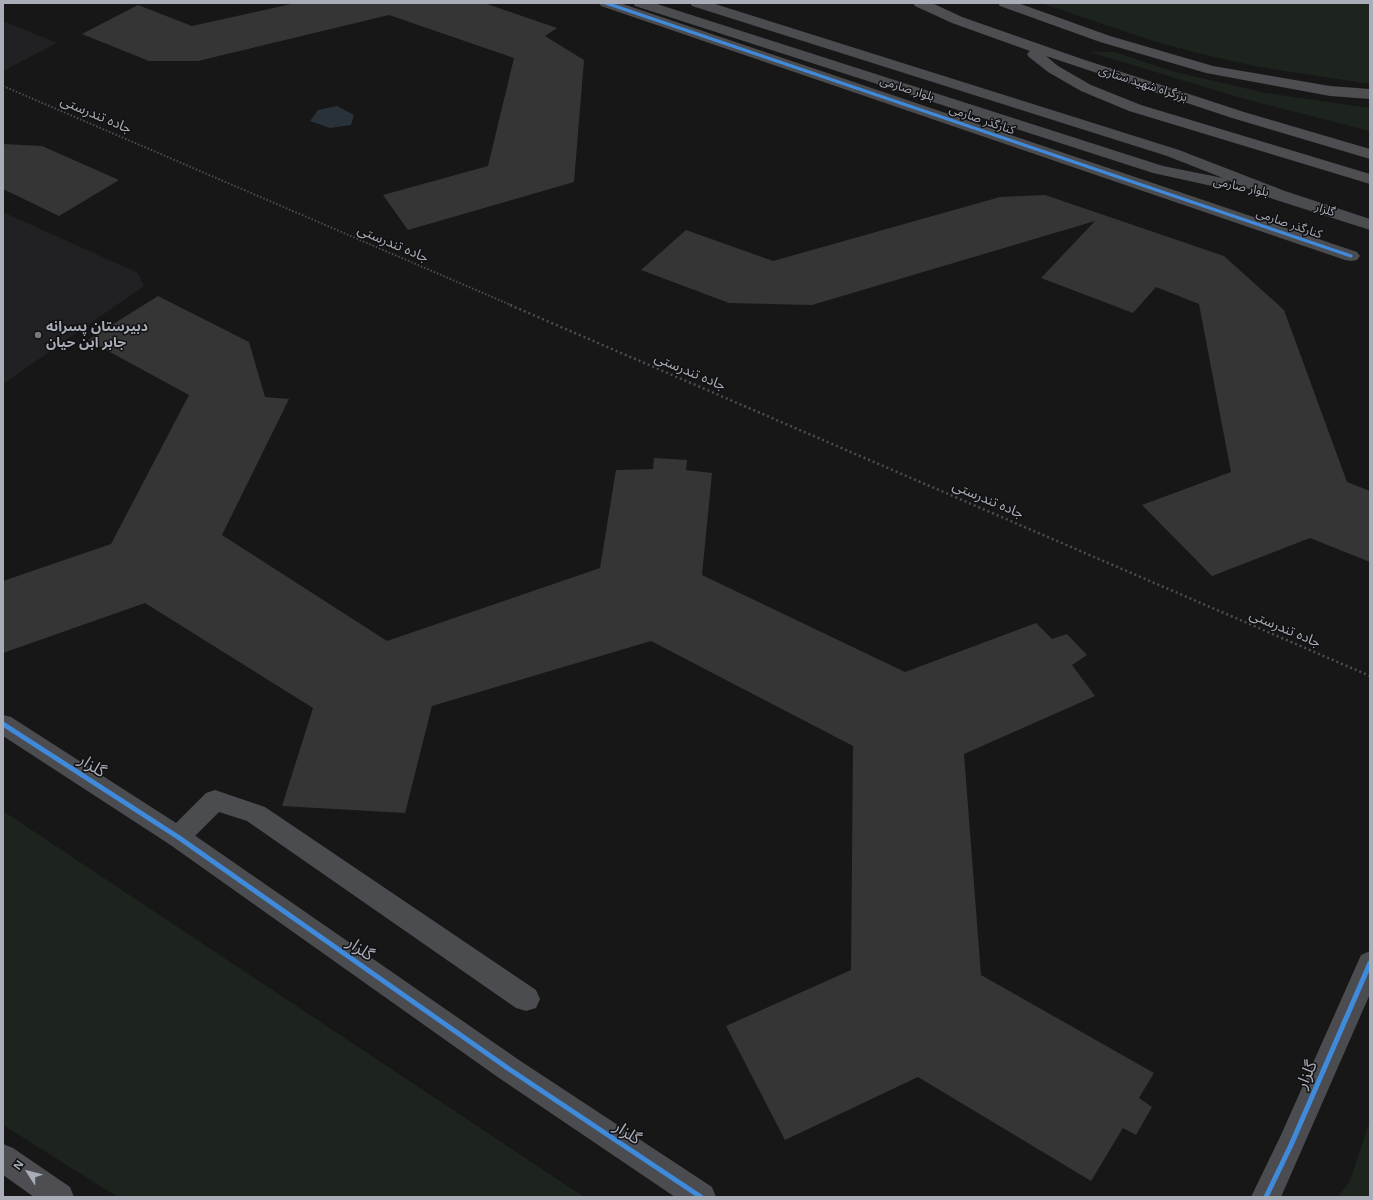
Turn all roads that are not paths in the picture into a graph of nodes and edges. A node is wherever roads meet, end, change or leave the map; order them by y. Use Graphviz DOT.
graph roads {
  1 [pos="606,3"];
  2 [pos="640,3"];
  3 [pos="697,3"];
  4 [pos="907,3"];
  5 [pos="920,3"];
  6 [pos="1005,3"];
  7 [pos="957,20"];
  8 [pos="1017,41"];
  9 [pos="1370,94"];
  10 [pos="1370,154"];
  11 [pos="1370,179"];
  12 [pos="1279,195"];
  13 [pos="1370,225"];
  14 [pos="1351,256"];
  15 [pos="3,724"];
  16 [pos="178,837"];
  17 [pos="1370,963"];
  18 [pos="526,999"];
  19 [pos="3,1158"];
  20 [pos="59,1197"];
  21 [pos="701,1197"];
  22 [pos="1266,1197"];
  1 -- 14 [label="street, کنارگذر صارمی"];
  2 -- 12 [label="street, بلوار صارمی"];
  3 -- 12 [label="street, بلوار صارمی"];
  4 -- 7 [label="highway"];
  5 -- 7 [label="highway, بزرگراه شهید ستاری"];
  6 -- 9 [label="highway"];
  7 -- 8 [label="highway, بزرگراه شهید ستاری"];
  8 -- 10 [label="highway, بزرگراه شهید ستاری"];
  8 -- 11 [label="highway"];
  12 -- 13 [label="street, گلزار"];
  15 -- 16 [label="street, گلزار"];
  16 -- 18 [label="street"];
  16 -- 21 [label="street, گلزار"];
  17 -- 22 [label="street, گلزار"];
  19 -- 20 [label="highway"];
}
